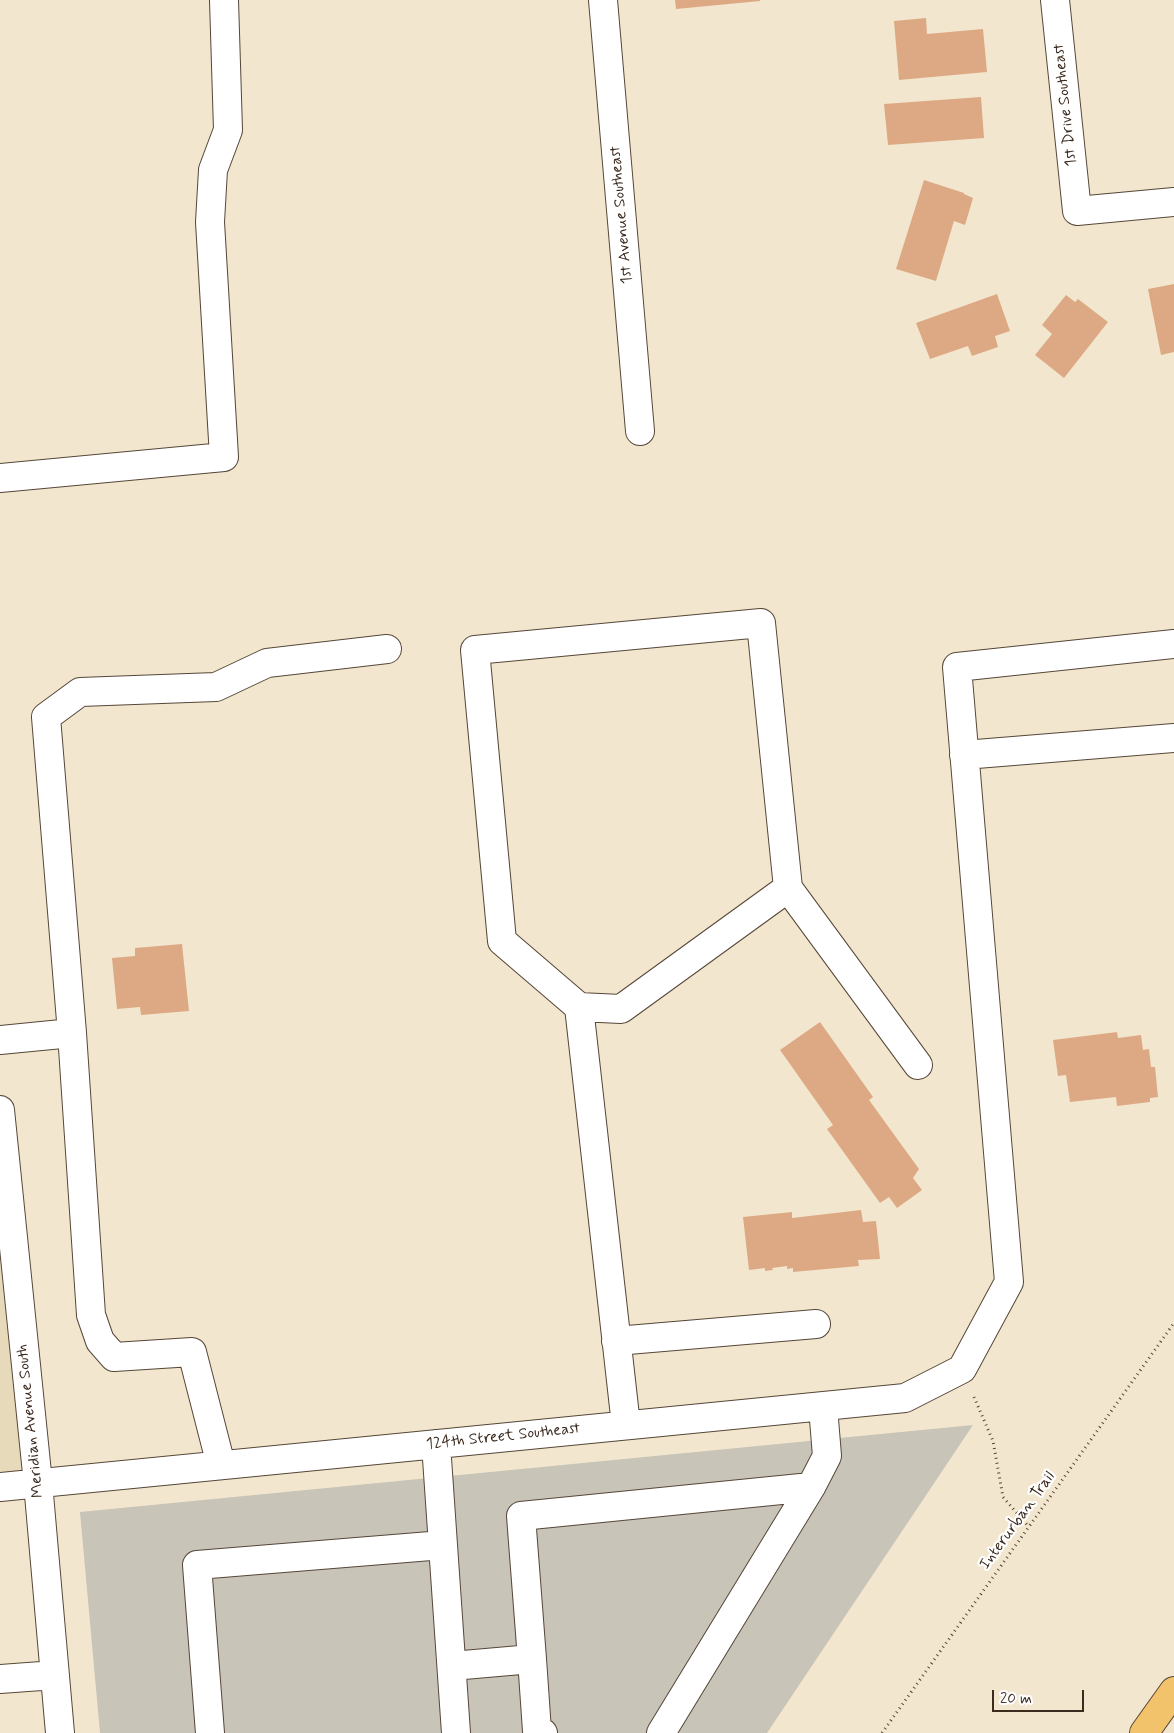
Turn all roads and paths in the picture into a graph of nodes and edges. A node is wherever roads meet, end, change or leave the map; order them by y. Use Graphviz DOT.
graph roads {
  1 [pos="224,0"];
  2 [pos="604,0"];
  3 [pos="1055,0"];
  4 [pos="1174,202"];
  5 [pos="640,431"];
  6 [pos="0,478"];
  7 [pos="1174,644"];
  8 [pos="387,649"];
  9 [pos="1174,738"];
  10 [pos="964,755"];
  11 [pos="788,888"];
  12 [pos="579,1007"];
  13 [pos="72,1033"];
  14 [pos="0,1040"];
  15 [pos="918,1065"];
  16 [pos="0,1110"];
  17 [pos="1174,1323"];
  18 [pos="816,1324"];
  19 [pos="616,1341"];
  20 [pos="962,1368"];
  21 [pos="823,1407"];
  22 [pos="626,1425"];
  23 [pos="436,1444"];
  24 [pos="221,1465"];
  25 [pos="38,1483"];
  26 [pos="0,1487"];
  27 [pos="812,1487"];
  28 [pos="1029,1527"];
  29 [pos="443,1545"];
  30 [pos="532,1659"];
  31 [pos="452,1666"];
  32 [pos="55,1675"];
  33 [pos="0,1679"];
  34 [pos="1174,1691"];
  35 [pos="60,1733"];
  36 [pos="210,1733"];
  37 [pos="456,1733"];
  38 [pos="543,1733"];
  39 [pos="661,1733"];
  40 [pos="882,1733"];
  41 [pos="1144,1733"];
  1 -- 6 [label="street"];
  2 -- 5 [label="street, 1st Avenue Southeast"];
  3 -- 4 [label="street, 1st Drive Southeast"];
  7 -- 10 [label="street"];
  8 -- 13 [label="street"];
  9 -- 10 [label="street"];
  10 -- 20 [label="street"];
  11 -- 12 [label="street"];
  11 -- 12 [label="street"];
  11 -- 15 [label="street"];
  12 -- 19 [label="street"];
  13 -- 14 [label="street"];
  13 -- 24 [label="street"];
  16 -- 25 [label="street, Meridian Avenue South"];
  17 -- 28 [label="path, Interurban Trail"];
  18 -- 19 [label="street"];
  19 -- 22 [label="street"];
  20 -- 21 [label="street, 124th Street Southeast"];
  20 -- 28 [label="path"];
  21 -- 22 [label="street, 124th Street Southeast"];
  21 -- 27 [label="street"];
  22 -- 23 [label="street, 124th Street Southeast"];
  23 -- 24 [label="street, 124th Street Southeast"];
  23 -- 29 [label="street"];
  24 -- 25 [label="street, 124th Street Southeast"];
  25 -- 26 [label="street, 124th Street Southeast"];
  25 -- 32 [label="street, Meridian Avenue South"];
  27 -- 30 [label="street"];
  27 -- 39 [label="street"];
  28 -- 40 [label="path, Interurban Trail"];
  29 -- 31 [label="street"];
  29 -- 36 [label="street"];
  30 -- 31 [label="street"];
  30 -- 38 [label="street"];
  31 -- 37 [label="street"];
  32 -- 33 [label="street"];
  32 -- 35 [label="street, Meridian Avenue South"];
  34 -- 41 [label="highway"];
}
